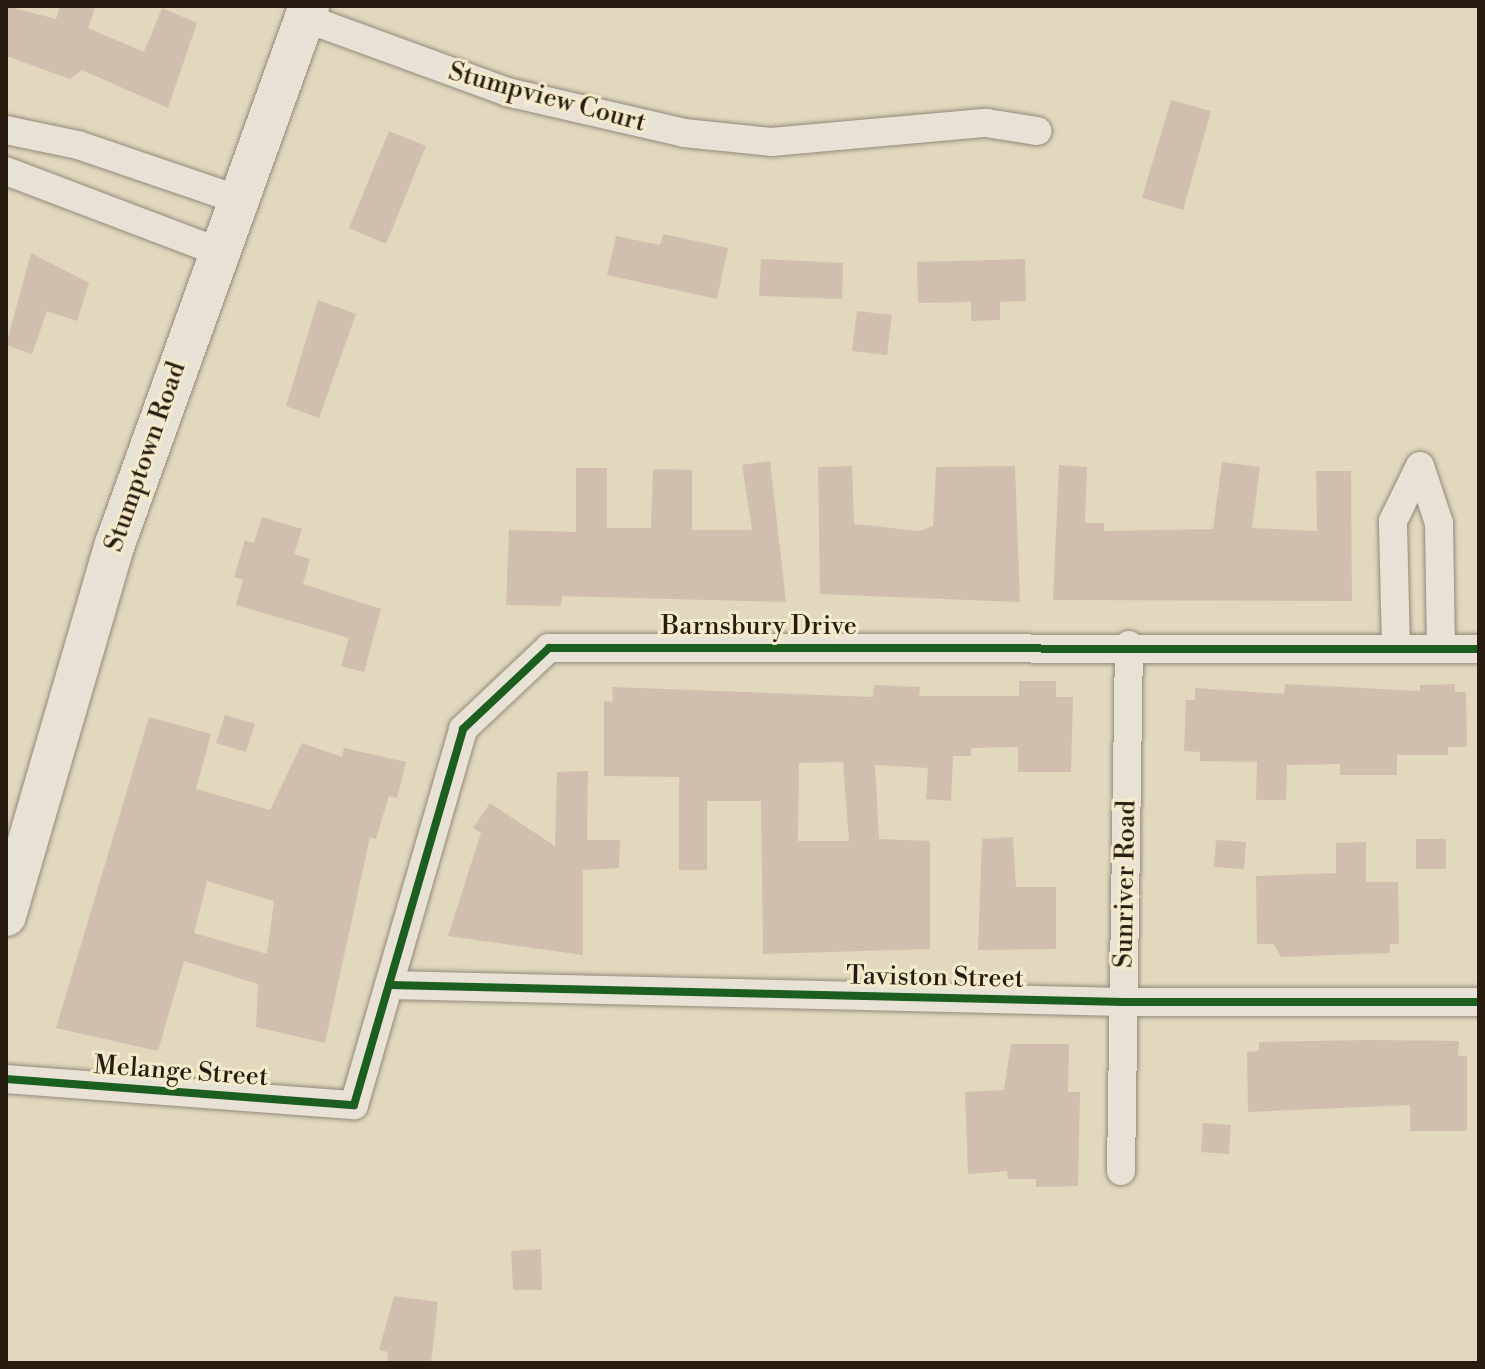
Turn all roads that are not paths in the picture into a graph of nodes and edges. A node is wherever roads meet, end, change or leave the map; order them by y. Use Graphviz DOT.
graph roads {
  1 [pos="307,12"];
  2 [pos="6,130"];
  3 [pos="1037,131"];
  4 [pos="6,171"];
  5 [pos="237,199"];
  6 [pos="217,251"];
  7 [pos="1129,645"];
  8 [pos="1396,648"];
  9 [pos="1441,648"];
  10 [pos="1479,649"];
  11 [pos="6,916"];
  12 [pos="389,985"];
  13 [pos="1124,1002"];
  14 [pos="1479,1002"];
  15 [pos="6,1079"];
  16 [pos="354,1105"];
  17 [pos="1121,1171"];
  1 -- 3 [label="street, Stumpview Court"];
  1 -- 5 [label="street, Stumptown Road"];
  2 -- 5 [label="street"];
  4 -- 6 [label="street"];
  5 -- 6 [label="street, Stumptown Road"];
  6 -- 11 [label="street, Stumptown Road"];
  7 -- 8 [label="street, Barnsbury Drive"];
  7 -- 12 [label="street, Barnsbury Drive"];
  7 -- 13 [label="street, Sunriver Road"];
  8 -- 9 [label="street, Barnsbury Drive"];
  8 -- 9 [label="street"];
  9 -- 10 [label="street, Barnsbury Drive"];
  12 -- 13 [label="street, Taviston Street"];
  12 -- 16 [label="street, Barnsbury Drive"];
  13 -- 14 [label="street, Taviston Street"];
  13 -- 17 [label="street, Sunriver Road"];
  15 -- 16 [label="street, Melange Street"];
}
